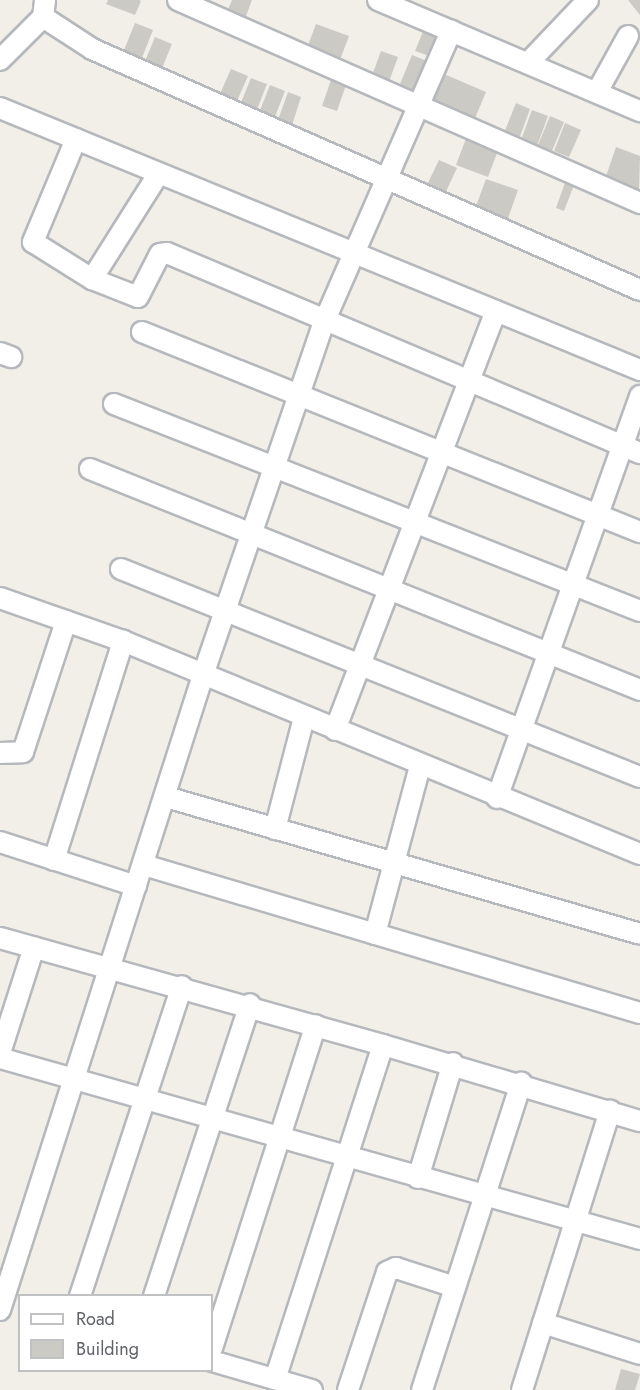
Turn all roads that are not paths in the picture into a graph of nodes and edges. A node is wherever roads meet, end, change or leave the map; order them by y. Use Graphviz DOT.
graph roads {
  1 [pos="178,0"];
  2 [pos="378,0"];
  3 [pos="588,0"];
  4 [pos="44,8"];
  5 [pos="451,31"];
  6 [pos="628,36"];
  7 [pos="0,60"];
  8 [pos="528,63"];
  9 [pos="597,92"];
  10 [pos="416,105"];
  11 [pos="0,108"];
  12 [pos="640,111"];
  13 [pos="76,139"];
  14 [pos="159,173"];
  15 [pos="386,180"];
  16 [pos="640,204"];
  17 [pos="354,253"];
  18 [pos="92,279"];
  19 [pos="640,290"];
  20 [pos="496,311"];
  21 [pos="324,322"];
  22 [pos="142,332"];
  23 [pos="640,370"];
  24 [pos="468,382"];
  25 [pos="640,396"];
  26 [pos="299,397"];
  27 [pos="114,404"];
  28 [pos="631,449"];
  29 [pos="441,452"];
  30 [pos="277,468"];
  31 [pos="90,469"];
  32 [pos="599,515"];
  33 [pos="414,522"];
  34 [pos="640,532"];
  35 [pos="253,535"];
  36 [pos="121,569"];
  37 [pos="575,585"];
  38 [pos="388,589"];
  39 [pos="0,598"];
  40 [pos="228,608"];
  41 [pos="640,611"];
  42 [pos="66,621"];
  43 [pos="123,641"];
  44 [pos="551,655"];
  45 [pos="362,662"];
  46 [pos="203,675"];
  47 [pos="640,690"];
  48 [pos="304,718"];
  49 [pos="520,729"];
  50 [pos="335,730"];
  51 [pos="0,753"];
  52 [pos="420,766"];
  53 [pos="640,777"];
  54 [pos="166,797"];
  55 [pos="497,798"];
  56 [pos="275,829"];
  57 [pos="0,842"];
  58 [pos="640,854"];
  59 [pos="54,860"];
  60 [pos="394,862"];
  61 [pos="144,866"];
  62 [pos="136,886"];
  63 [pos="375,934"];
  64 [pos="640,934"];
  65 [pos="0,938"];
  66 [pos="34,947"];
  67 [pos="109,966"];
  68 [pos="182,986"];
  69 [pos="250,1004"];
  70 [pos="640,1013"];
  71 [pos="316,1025"];
  72 [pos="383,1046"];
  73 [pos="0,1053"];
  74 [pos="0,1058"];
  75 [pos="453,1063"];
  76 [pos="73,1079"];
  77 [pos="521,1083"];
  78 [pos="145,1099"];
  79 [pos="610,1111"];
  80 [pos="212,1120"];
  81 [pos="640,1121"];
  82 [pos="279,1139"];
  83 [pos="348,1160"];
  84 [pos="418,1178"];
  85 [pos="486,1198"];
  86 [pos="575,1222"];
  87 [pos="640,1239"];
  88 [pos="455,1287"];
  89 [pos="81,1294"];
  90 [pos="155,1294"];
  91 [pos="6,1303"];
  92 [pos="543,1323"];
  93 [pos="213,1345"];
  94 [pos="640,1354"];
  95 [pos="213,1360"];
  96 [pos="286,1384"];
  97 [pos="312,1390"];
  98 [pos="348,1390"];
  99 [pos="422,1390"];
  100 [pos="522,1390"];
  1 -- 10 [label="street"];
  2 -- 5 [label="street"];
  3 -- 8 [label="street"];
  4 -- 7 [label="street"];
  4 -- 15 [label="street"];
  5 -- 8 [label="street"];
  5 -- 10 [label="street"];
  6 -- 9 [label="street"];
  8 -- 9 [label="street"];
  9 -- 12 [label="street"];
  10 -- 15 [label="street"];
  10 -- 16 [label="street"];
  11 -- 13 [label="street"];
  13 -- 14 [label="street"];
  13 -- 18 [label="street"];
  14 -- 17 [label="street"];
  14 -- 18 [label="street"];
  15 -- 17 [label="street"];
  15 -- 19 [label="street"];
  17 -- 20 [label="street"];
  17 -- 21 [label="street"];
  18 -- 21 [label="street"];
  20 -- 23 [label="street"];
  20 -- 24 [label="street"];
  21 -- 24 [label="street"];
  21 -- 26 [label="street"];
  22 -- 26 [label="street"];
  24 -- 28 [label="street"];
  24 -- 29 [label="street"];
  25 -- 28 [label="street"];
  26 -- 29 [label="street"];
  26 -- 30 [label="street"];
  27 -- 30 [label="street"];
  28 -- 32 [label="street"];
  29 -- 32 [label="street"];
  29 -- 33 [label="street"];
  30 -- 33 [label="street"];
  30 -- 35 [label="street"];
  31 -- 35 [label="street"];
  32 -- 34 [label="street"];
  32 -- 37 [label="street"];
  33 -- 37 [label="street"];
  33 -- 38 [label="street"];
  35 -- 38 [label="street"];
  35 -- 40 [label="street"];
  36 -- 40 [label="street"];
  37 -- 41 [label="street"];
  37 -- 44 [label="street"];
  38 -- 44 [label="street"];
  38 -- 45 [label="street"];
  39 -- 42 [label="street"];
  40 -- 45 [label="street"];
  40 -- 46 [label="street"];
  42 -- 43 [label="street"];
  42 -- 51 [label="street"];
  43 -- 46 [label="street"];
  43 -- 59 [label="street"];
  44 -- 47 [label="street"];
  44 -- 49 [label="street"];
  45 -- 49 [label="street"];
  45 -- 50 [label="street"];
  46 -- 48 [label="street"];
  46 -- 54 [label="street"];
  48 -- 50 [label="street"];
  48 -- 56 [label="street"];
  49 -- 53 [label="street"];
  49 -- 55 [label="street"];
  50 -- 52 [label="street"];
  52 -- 55 [label="street"];
  52 -- 60 [label="street"];
  54 -- 56 [label="street"];
  54 -- 61 [label="street"];
  55 -- 58 [label="street"];
  56 -- 60 [label="street"];
  57 -- 59 [label="street"];
  59 -- 62 [label="street"];
  60 -- 63 [label="street"];
  60 -- 64 [label="street"];
  61 -- 62 [label="street"];
  61 -- 63 [label="street"];
  62 -- 67 [label="street"];
  63 -- 70 [label="street"];
  65 -- 66 [label="street"];
  66 -- 67 [label="street"];
  66 -- 73 [label="street"];
  67 -- 68 [label="street"];
  67 -- 76 [label="street"];
  68 -- 69 [label="street"];
  68 -- 78 [label="street"];
  69 -- 71 [label="street"];
  69 -- 80 [label="street"];
  71 -- 72 [label="street"];
  71 -- 82 [label="street"];
  72 -- 75 [label="street"];
  72 -- 83 [label="street"];
  74 -- 76 [label="street"];
  75 -- 77 [label="street"];
  75 -- 84 [label="street"];
  76 -- 78 [label="street"];
  76 -- 91 [label="street"];
  77 -- 79 [label="street"];
  77 -- 85 [label="street"];
  78 -- 80 [label="street"];
  78 -- 89 [label="street"];
  79 -- 81 [label="street"];
  79 -- 86 [label="street"];
  80 -- 82 [label="street"];
  80 -- 90 [label="street"];
  82 -- 83 [label="street"];
  82 -- 93 [label="street"];
  83 -- 84 [label="street"];
  83 -- 96 [label="street"];
  84 -- 85 [label="street"];
  85 -- 86 [label="street"];
  85 -- 88 [label="street"];
  86 -- 87 [label="street"];
  86 -- 92 [label="street"];
  88 -- 98 [label="street"];
  88 -- 99 [label="street"];
  92 -- 94 [label="street"];
  92 -- 100 [label="street"];
  95 -- 96 [label="street"];
  96 -- 97 [label="street"];
}
